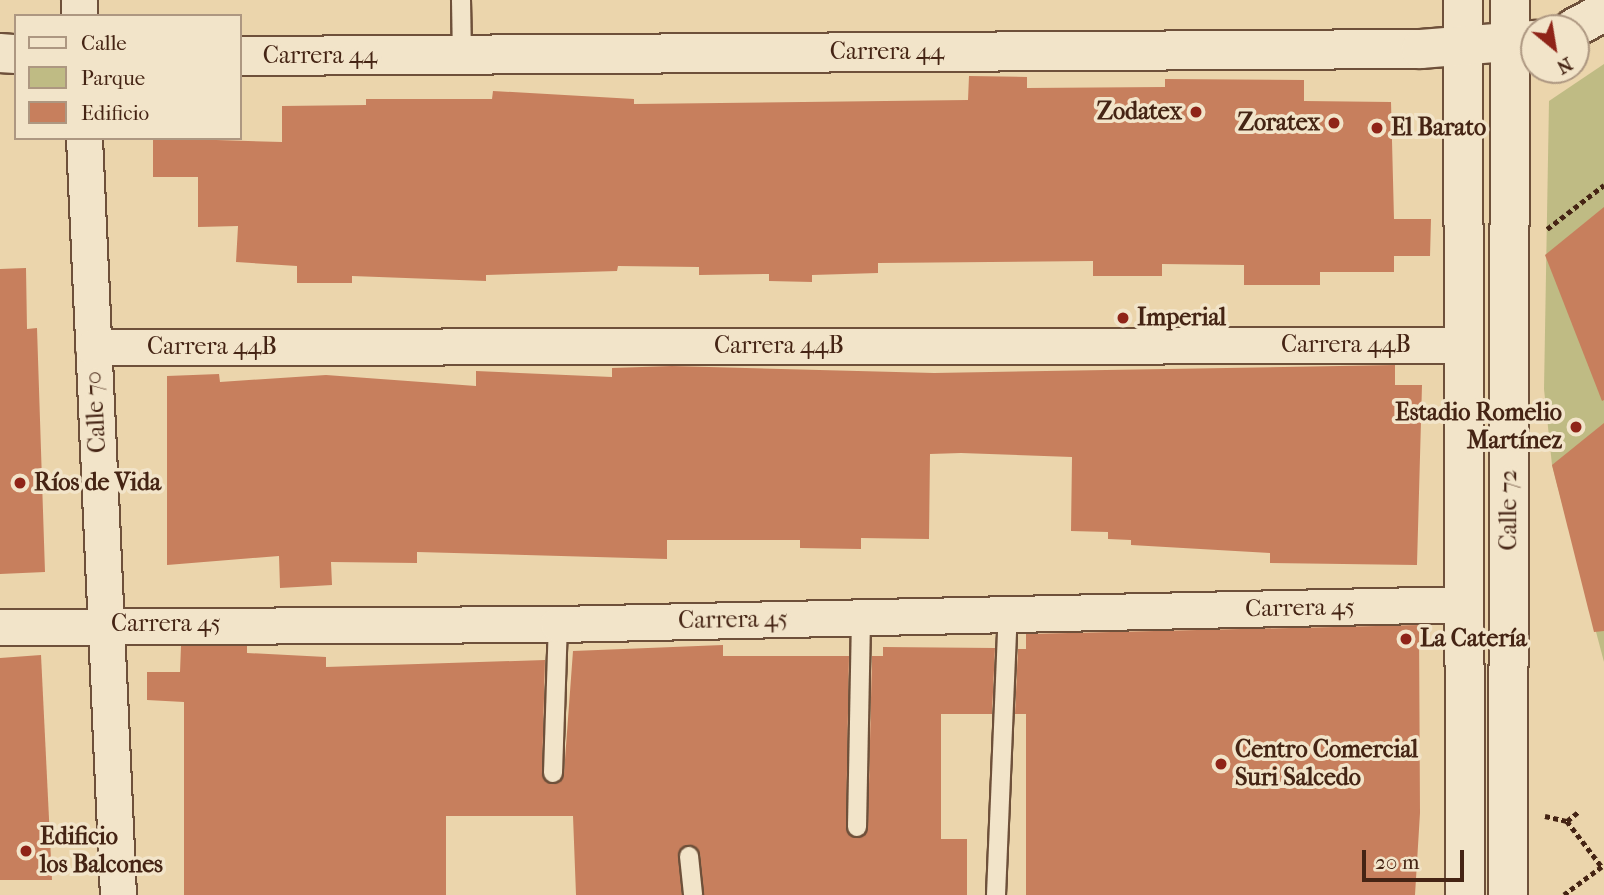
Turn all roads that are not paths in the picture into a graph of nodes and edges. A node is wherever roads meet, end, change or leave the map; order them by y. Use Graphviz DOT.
graph roads {
  1 [pos="461,0"];
  2 [pos="1463,0"];
  3 [pos="1510,0"];
  4 [pos="1520,35"];
  5 [pos="1520,42"];
  6 [pos="1464,47"];
  7 [pos="463,55"];
  8 [pos="242,56"];
  9 [pos="1521,84"];
  10 [pos="84,140"];
  11 [pos="1464,345"];
  12 [pos="93,347"];
  13 [pos="1465,604"];
  14 [pos="1008,614"];
  15 [pos="861,617"];
  16 [pos="558,624"];
  17 [pos="106,625"];
  18 [pos="0,627"];
  19 [pos="553,772"];
  20 [pos="857,827"];
  21 [pos="689,856"];
  22 [pos="118,895"];
  23 [pos="693,895"];
  24 [pos="996,895"];
  25 [pos="1465,895"];
  26 [pos="1508,895"];
  1 -- 7 [label="lane"];
  2 -- 6 [label="main road, Calle 72"];
  3 -- 4 [label="main road, Calle 72"];
  5 -- 6 [label="main road, Carrera 44"];
  6 -- 7 [label="main road, Carrera 44"];
  6 -- 11 [label="main road, Calle 72"];
  7 -- 8 [label="main road, Carrera 44"];
  9 -- 26 [label="main road, Calle 72"];
  10 -- 12 [label="street, Calle 70"];
  11 -- 12 [label="street, Carrera 44B"];
  11 -- 13 [label="main road, Calle 72"];
  12 -- 17 [label="street, Calle 70"];
  13 -- 14 [label="street, Carrera 45"];
  13 -- 25 [label="main road, Calle 72"];
  14 -- 15 [label="street, Carrera 45"];
  14 -- 24 [label="lane"];
  15 -- 16 [label="street, Carrera 45"];
  15 -- 20 [label="lane"];
  16 -- 17 [label="street, Carrera 45"];
  16 -- 19 [label="lane"];
  17 -- 18 [label="street, Carrera 45"];
  17 -- 22 [label="street, Calle 70"];
  21 -- 23 [label="lane"];
}
